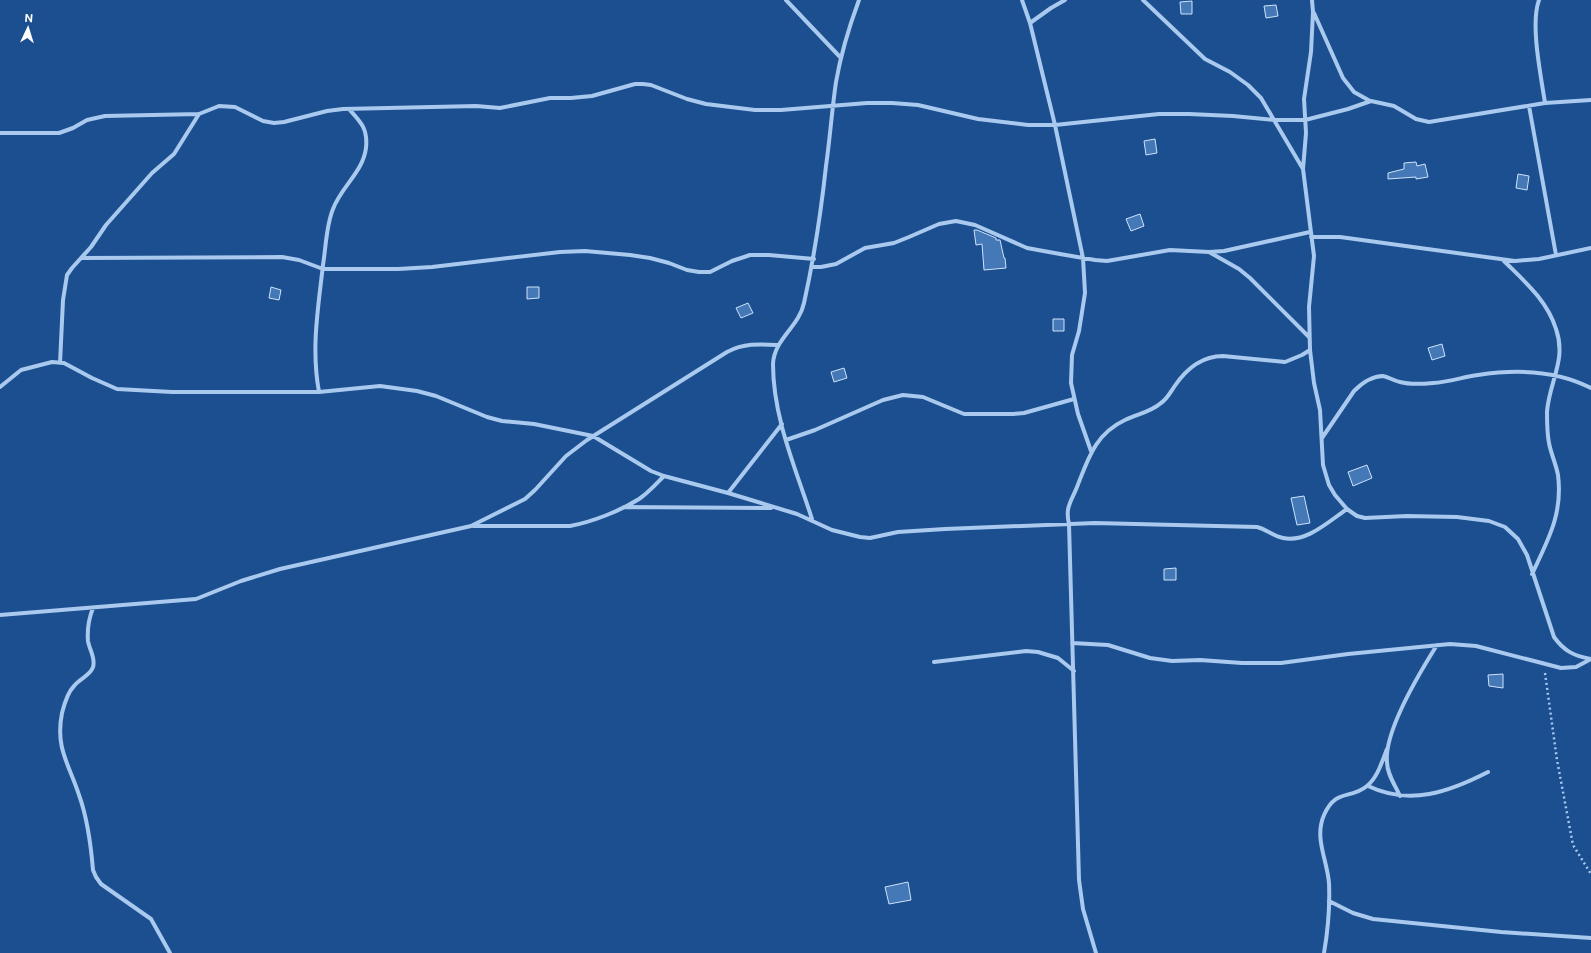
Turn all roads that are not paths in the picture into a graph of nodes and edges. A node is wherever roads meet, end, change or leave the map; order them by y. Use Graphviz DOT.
graph roads {
  1 [pos="786,0"];
  2 [pos="859,0"];
  3 [pos="1022,0"];
  4 [pos="1065,0"];
  5 [pos="1143,0"];
  6 [pos="1312,0"];
  7 [pos="1539,0"];
  8 [pos="1313,12"];
  9 [pos="1030,23"];
  10 [pos="841,58"];
  11 [pos="1591,100"];
  12 [pos="1371,101"];
  13 [pos="1545,103"];
  14 [pos="834,105"];
  15 [pos="1529,106"];
  16 [pos="348,109"];
  17 [pos="198,114"];
  18 [pos="1274,120"];
  19 [pos="1305,120"];
  20 [pos="1055,125"];
  21 [pos="0,133"];
  22 [pos="1303,169"];
  23 [pos="1310,235"];
  24 [pos="1591,248"];
  25 [pos="1209,252"];
  26 [pos="1556,255"];
  27 [pos="82,258"];
  28 [pos="1083,258"];
  29 [pos="814,259"];
  30 [pos="1502,260"];
  31 [pos="812,267"];
  32 [pos="323,269"];
  33 [pos="1309,336"];
  34 [pos="778,345"];
  35 [pos="1310,350"];
  36 [pos="60,363"];
  37 [pos="1556,375"];
  38 [pos="0,387"];
  39 [pos="1591,388"];
  40 [pos="319,392"];
  41 [pos="1074,399"];
  42 [pos="782,424"];
  43 [pos="593,436"];
  44 [pos="1322,439"];
  45 [pos="786,440"];
  46 [pos="1091,451"];
  47 [pos="664,476"];
  48 [pos="728,493"];
  49 [pos="624,507"];
  50 [pos="777,508"];
  51 [pos="1346,509"];
  52 [pos="812,519"];
  53 [pos="1069,524"];
  54 [pos="471,526"];
  55 [pos="1532,574"];
  56 [pos="93,608"];
  57 [pos="0,615"];
  58 [pos="1072,643"];
  59 [pos="1437,645"];
  60 [pos="1591,659"];
  61 [pos="934,662"];
  62 [pos="1074,671"];
  63 [pos="1387,749"];
  64 [pos="1488,772"];
  65 [pos="1368,786"];
  66 [pos="1400,796"];
  67 [pos="1330,901"];
  68 [pos="1591,938"];
  69 [pos="170,953"];
  70 [pos="1096,953"];
  71 [pos="1324,953"];
  1 -- 10 [label="street"];
  2 -- 10 [label="street"];
  3 -- 9 [label="street"];
  4 -- 9 [label="street"];
  5 -- 18 [label="street"];
  6 -- 8 [label="street"];
  7 -- 13 [label="street"];
  8 -- 12 [label="street"];
  8 -- 19 [label="street"];
  9 -- 20 [label="street"];
  10 -- 14 [label="street"];
  11 -- 13 [label="street"];
  12 -- 15 [label="street"];
  12 -- 19 [label="street"];
  13 -- 15 [label="street"];
  14 -- 16 [label="street"];
  14 -- 20 [label="street"];
  14 -- 29 [label="street"];
  15 -- 26 [label="street"];
  16 -- 17 [label="street"];
  16 -- 32 [label="street"];
  17 -- 21 [label="street"];
  17 -- 27 [label="street"];
  18 -- 19 [label="street"];
  18 -- 20 [label="street"];
  18 -- 22 [label="street"];
  19 -- 22 [label="street"];
  20 -- 28 [label="street"];
  22 -- 23 [label="street"];
  23 -- 25 [label="street"];
  23 -- 30 [label="street"];
  23 -- 33 [label="street"];
  24 -- 26 [label="street"];
  25 -- 28 [label="street"];
  25 -- 33 [label="street"];
  26 -- 30 [label="street"];
  27 -- 32 [label="street"];
  27 -- 36 [label="street"];
  28 -- 31 [label="street"];
  28 -- 41 [label="street"];
  29 -- 31 [label="street"];
  29 -- 32 [label="street"];
  30 -- 37 [label="street"];
  31 -- 34 [label="street"];
  32 -- 40 [label="street"];
  33 -- 35 [label="street"];
  34 -- 42 [label="street"];
  34 -- 43 [label="street"];
  35 -- 44 [label="street"];
  35 -- 46 [label="street"];
  36 -- 38 [label="street"];
  36 -- 40 [label="street"];
  37 -- 39 [label="street"];
  37 -- 44 [label="street"];
  37 -- 55 [label="street"];
  40 -- 43 [label="street"];
  41 -- 45 [label="street"];
  41 -- 46 [label="street"];
  42 -- 45 [label="street"];
  42 -- 48 [label="street"];
  43 -- 47 [label="street"];
  43 -- 54 [label="street"];
  44 -- 51 [label="street"];
  45 -- 52 [label="street"];
  46 -- 53 [label="street"];
  47 -- 48 [label="street"];
  47 -- 49 [label="street"];
  48 -- 50 [label="street"];
  49 -- 50 [label="street"];
  49 -- 54 [label="street"];
  50 -- 52 [label="street"];
  51 -- 53 [label="street"];
  51 -- 55 [label="street"];
  52 -- 53 [label="street"];
  53 -- 58 [label="street"];
  54 -- 56 [label="street"];
  55 -- 60 [label="street"];
  56 -- 57 [label="street"];
  56 -- 69 [label="street"];
  58 -- 59 [label="street"];
  58 -- 62 [label="street"];
  59 -- 60 [label="street"];
  59 -- 63 [label="street"];
  61 -- 62 [label="street"];
  62 -- 70 [label="street"];
  63 -- 65 [label="street"];
  63 -- 66 [label="street"];
  64 -- 66 [label="street"];
  65 -- 66 [label="street"];
  65 -- 67 [label="street"];
  67 -- 68 [label="street"];
  67 -- 71 [label="street"];
}
